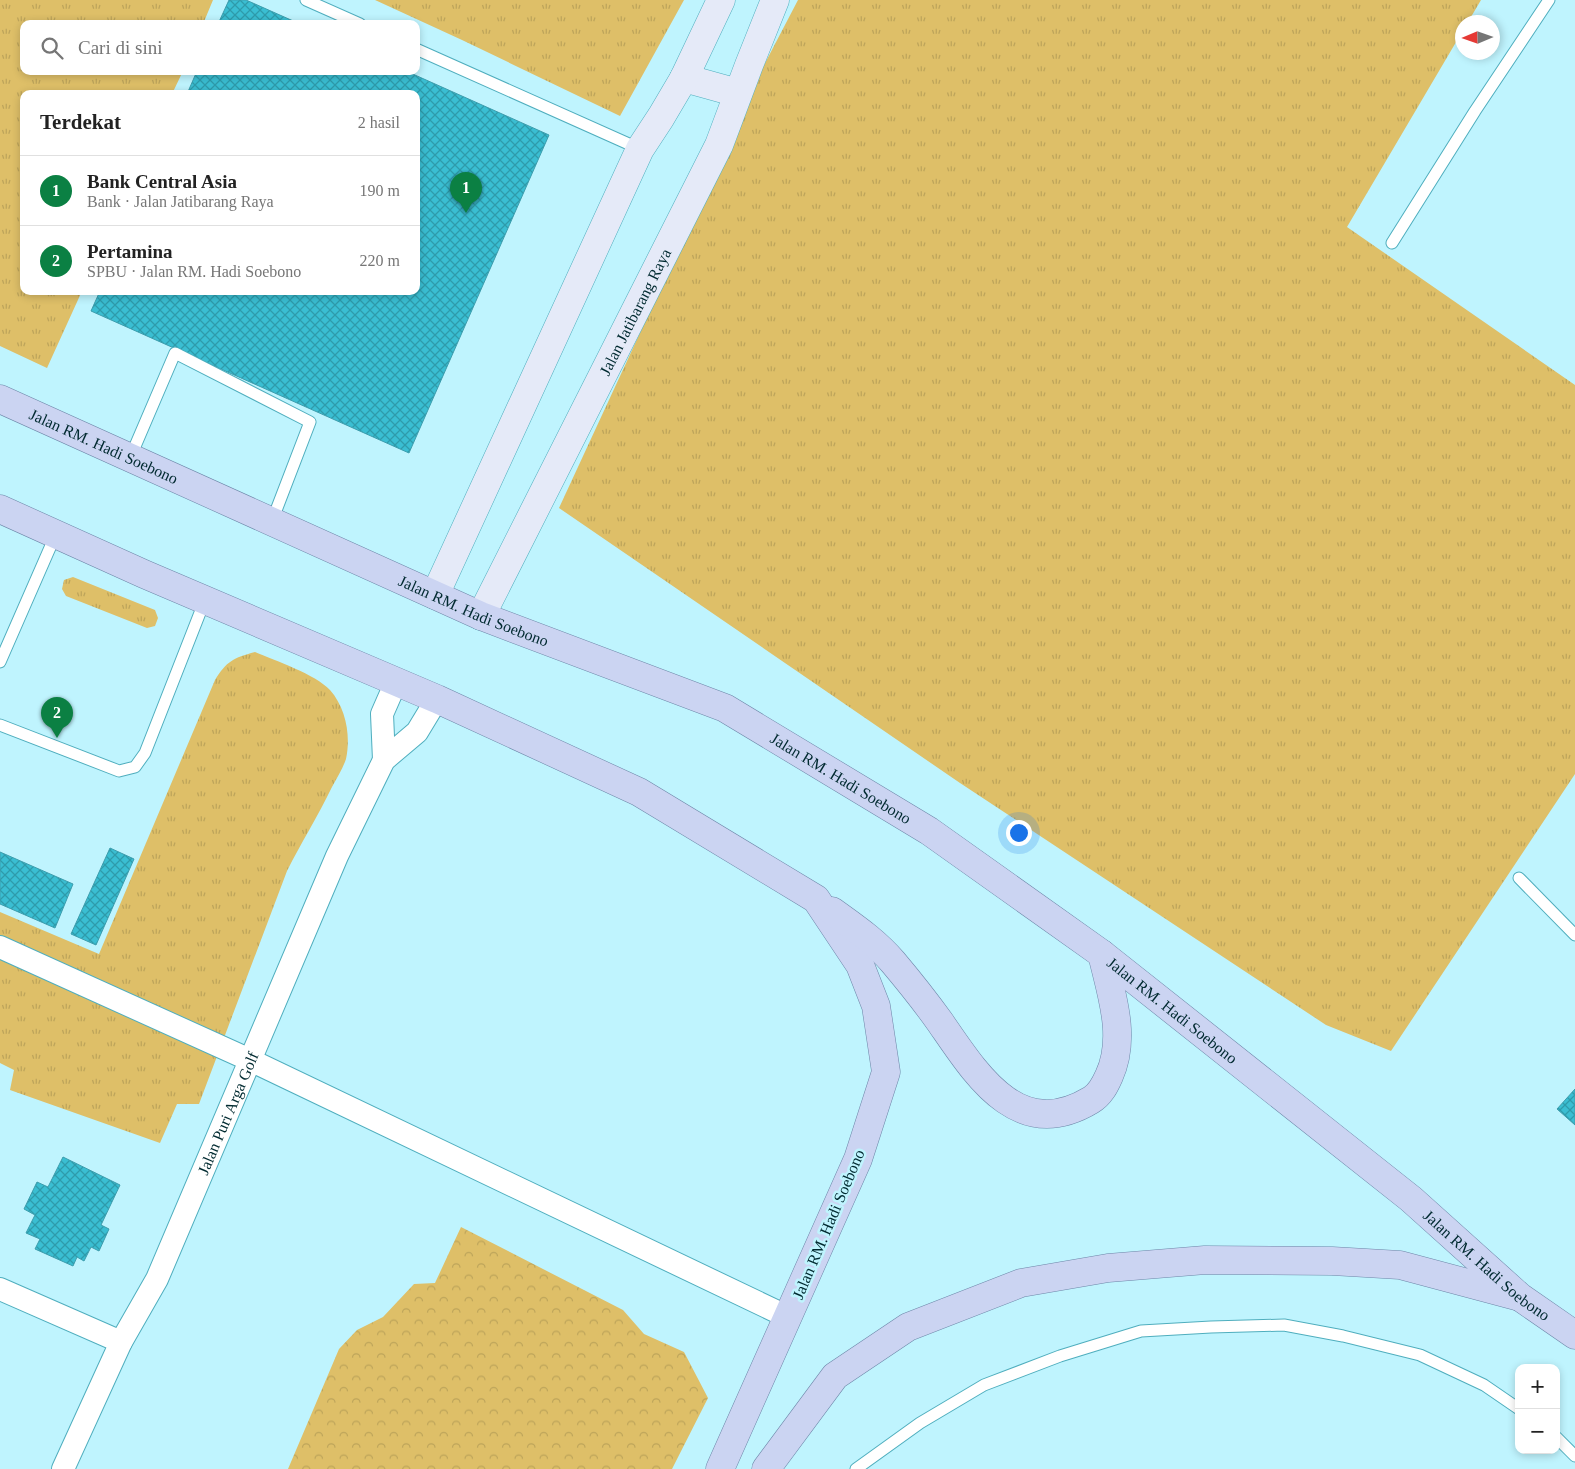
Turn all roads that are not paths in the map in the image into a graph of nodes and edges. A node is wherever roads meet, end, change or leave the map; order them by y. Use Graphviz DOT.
graph roads {
  1 [pos="306,0"];
  2 [pos="721,0"];
  3 [pos="775,0"];
  4 [pos="1549,0"];
  5 [pos="351,20"];
  6 [pos="420,51"];
  7 [pos="684,78"];
  8 [pos="738,93"];
  9 [pos="640,149"];
  10 [pos="1392,243"];
  11 [pos="0,399"];
  12 [pos="130,458"];
  13 [pos="0,509"];
  14 [pos="272,521"];
  15 [pos="56,534"];
  16 [pos="435,595"];
  17 [pos="205,600"];
  18 [pos="481,616"];
  19 [pos="0,662"];
  20 [pos="396,682"];
  21 [pos="437,698"];
  22 [pos="0,725"];
  23 [pos="384,760"];
  24 [pos="1519,878"];
  25 [pos="816,899"];
  26 [pos="1575,935"];
  27 [pos="0,947"];
  28 [pos="1102,954"];
  29 [pos="250,1060"];
  30 [pos="0,1289"];
  31 [pos="1520,1297"];
  32 [pos="788,1317"];
  33 [pos="1575,1335"];
  34 [pos="121,1342"];
  35 [pos="1515,1406"];
  36 [pos="1560,1441"];
  37 [pos="1575,1456"];
  38 [pos="63,1469"];
  39 [pos="720,1469"];
  40 [pos="766,1469"];
  41 [pos="856,1469"];
  1 -- 5 [label="lane"];
  2 -- 7 [label="street"];
  3 -- 8 [label="street, Jalan Jatibarang Raya"];
  4 -- 10 [label="lane"];
  6 -- 9 [label="lane"];
  7 -- 8 [label="street"];
  7 -- 9 [label="street"];
  8 -- 18 [label="street, Jalan Jatibarang Raya"];
  9 -- 16 [label="street"];
  11 -- 12 [label="main road, Jalan RM. Hadi Soebono"];
  12 -- 14 [label="main road, Jalan RM. Hadi Soebono"];
  12 -- 14 [label="lane"];
  13 -- 15 [label="main road, Jalan RM. Hadi Soebono"];
  14 -- 16 [label="main road, Jalan RM. Hadi Soebono"];
  15 -- 17 [label="main road, Jalan RM. Hadi Soebono"];
  15 -- 19 [label="lane"];
  16 -- 18 [label="main road, Jalan RM. Hadi Soebono"];
  17 -- 20 [label="main road, Jalan RM. Hadi Soebono"];
  17 -- 22 [label="lane"];
  18 -- 28 [label="main road, Jalan RM. Hadi Soebono"];
  20 -- 21 [label="main road, Jalan RM. Hadi Soebono"];
  20 -- 23 [label="street, Jalan Puri Arga Golf"];
  21 -- 23 [label="street, Jalan Puri Arga Golf"];
  21 -- 25 [label="main road, Jalan RM. Hadi Soebono"];
  23 -- 29 [label="street, Jalan Puri Arga Golf"];
  24 -- 26 [label="lane"];
  25 -- 28 [label="main road"];
  25 -- 32 [label="main road, Jalan RM. Hadi Soebono"];
  27 -- 29 [label="street"];
  28 -- 31 [label="main road, Jalan RM. Hadi Soebono"];
  29 -- 32 [label="street"];
  29 -- 34 [label="street, Jalan Puri Arga Golf"];
  30 -- 34 [label="street"];
  31 -- 33 [label="main road, Jalan RM. Hadi Soebono"];
  31 -- 40 [label="main road"];
  32 -- 39 [label="main road, Jalan RM. Hadi Soebono"];
  34 -- 38 [label="street, Jalan Puri Arga Golf"];
  35 -- 41 [label="lane"];
  36 -- 37 [label="lane"];
}
